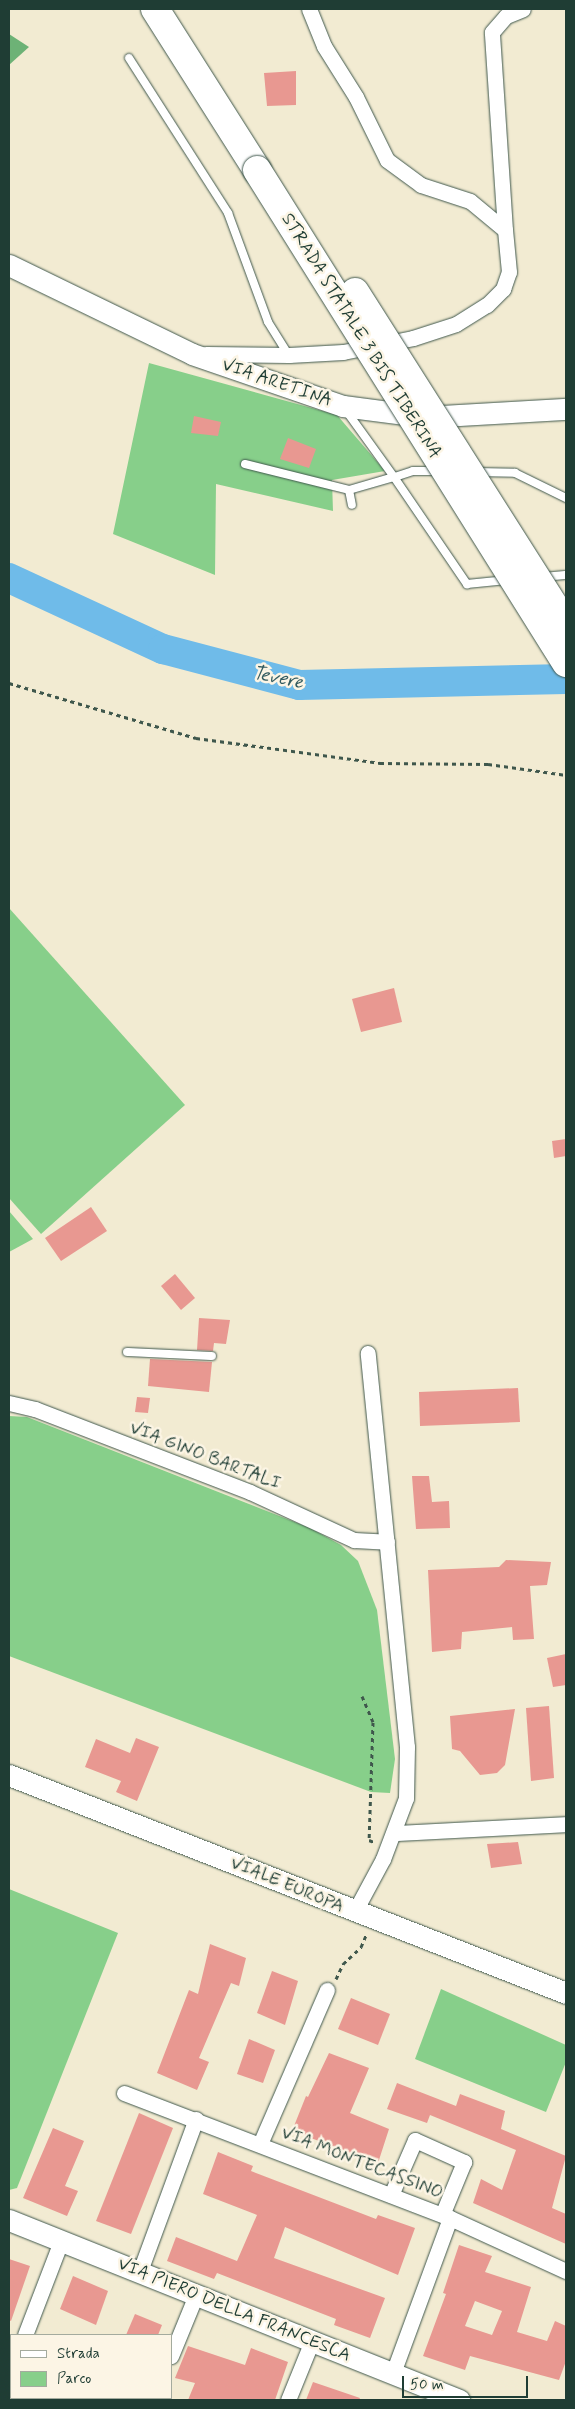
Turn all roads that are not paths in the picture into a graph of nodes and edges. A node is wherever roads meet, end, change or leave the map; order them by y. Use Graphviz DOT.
graph roads {
  1 [pos="155,9"];
  2 [pos="176,9"];
  3 [pos="309,9"];
  4 [pos="523,9"];
  5 [pos="128,58"];
  6 [pos="264,165"];
  7 [pos="505,230"];
  8 [pos="9,265"];
  9 [pos="192,354"];
  10 [pos="289,356"];
  11 [pos="343,406"];
  12 [pos="566,409"];
  13 [pos="245,464"];
  14 [pos="394,477"];
  15 [pos="349,490"];
  16 [pos="566,498"];
  17 [pos="352,505"];
  18 [pos="565,574"];
  19 [pos="566,624"];
  20 [pos="566,663"];
  21 [pos="127,1352"];
  22 [pos="368,1353"];
  23 [pos="212,1356"];
  24 [pos="9,1403"];
  25 [pos="387,1542"];
  26 [pos="9,1774"];
  27 [pos="566,1824"];
  28 [pos="395,1833"];
  29 [pos="355,1911"];
  30 [pos="327,1990"];
  31 [pos="566,1993"];
  32 [pos="124,2093"];
  33 [pos="196,2119"];
  34 [pos="260,2144"];
  35 [pos="391,2195"];
  36 [pos="446,2216"];
  37 [pos="9,2220"];
  38 [pos="61,2240"];
  39 [pos="140,2271"];
  40 [pos="566,2271"];
  41 [pos="196,2295"];
  42 [pos="25,2334"];
  43 [pos="312,2341"];
  44 [pos="172,2354"];
  45 [pos="393,2373"];
  46 [pos="437,2396"];
  47 [pos="288,2400"];
  48 [pos="459,2400"];
  1 -- 6 [label="highway, STRADA STATALE 3 BIS TIBERINA"];
  2 -- 6 [label="highway, STRADA STATALE 3 BIS TIBERINA"];
  3 -- 7 [label="street"];
  4 -- 7 [label="street"];
  5 -- 10 [label="lane"];
  6 -- 19 [label="highway, STRADA STATALE 3 BIS TIBERINA, bridge"];
  6 -- 20 [label="highway, STRADA STATALE 3 BIS TIBERINA, bridge"];
  7 -- 10 [label="street"];
  8 -- 9 [label="main road, VIA ARETINA"];
  9 -- 10 [label="street"];
  9 -- 11 [label="main road, VIA ARETINA"];
  11 -- 12 [label="main road, VIA ARETINA"];
  11 -- 14 [label="lane"];
  13 -- 15 [label="lane"];
  14 -- 15 [label="lane"];
  14 -- 16 [label="lane"];
  14 -- 18 [label="lane"];
  15 -- 17 [label="lane"];
  21 -- 23 [label="lane"];
  22 -- 25 [label="street"];
  24 -- 25 [label="street, VIA GINO BARTALI"];
  25 -- 28 [label="street"];
  26 -- 29 [label="main road, VIALE EUROPA"];
  27 -- 28 [label="street"];
  28 -- 29 [label="street"];
  29 -- 31 [label="main road, VIALE EUROPA"];
  30 -- 34 [label="street, VIA MONTECASSINO"];
  32 -- 33 [label="street, VIA MONTECASSINO"];
  33 -- 34 [label="street, VIA MONTECASSINO"];
  33 -- 39 [label="street"];
  34 -- 35 [label="street, VIA MONTECASSINO"];
  35 -- 36 [label="street, VIA MONTECASSINO"];
  35 -- 36 [label="street"];
  36 -- 40 [label="street, VIA MONTECASSINO"];
  36 -- 45 [label="street, VIA MONTECASSINO"];
  37 -- 38 [label="main road, VIA PIERO DELLA FRANCESCA"];
  38 -- 39 [label="main road, VIA PIERO DELLA FRANCESCA"];
  38 -- 42 [label="street"];
  39 -- 41 [label="main road, VIA PIERO DELLA FRANCESCA"];
  41 -- 43 [label="main road, VIA PIERO DELLA FRANCESCA"];
  41 -- 44 [label="street"];
  43 -- 45 [label="main road, VIA PIERO DELLA FRANCESCA"];
  43 -- 47 [label="street"];
  45 -- 46 [label="main road, VIA PIERO DELLA FRANCESCA"];
  46 -- 48 [label="main road, VIA PIERO DELLA FRANCESCA"];
}
